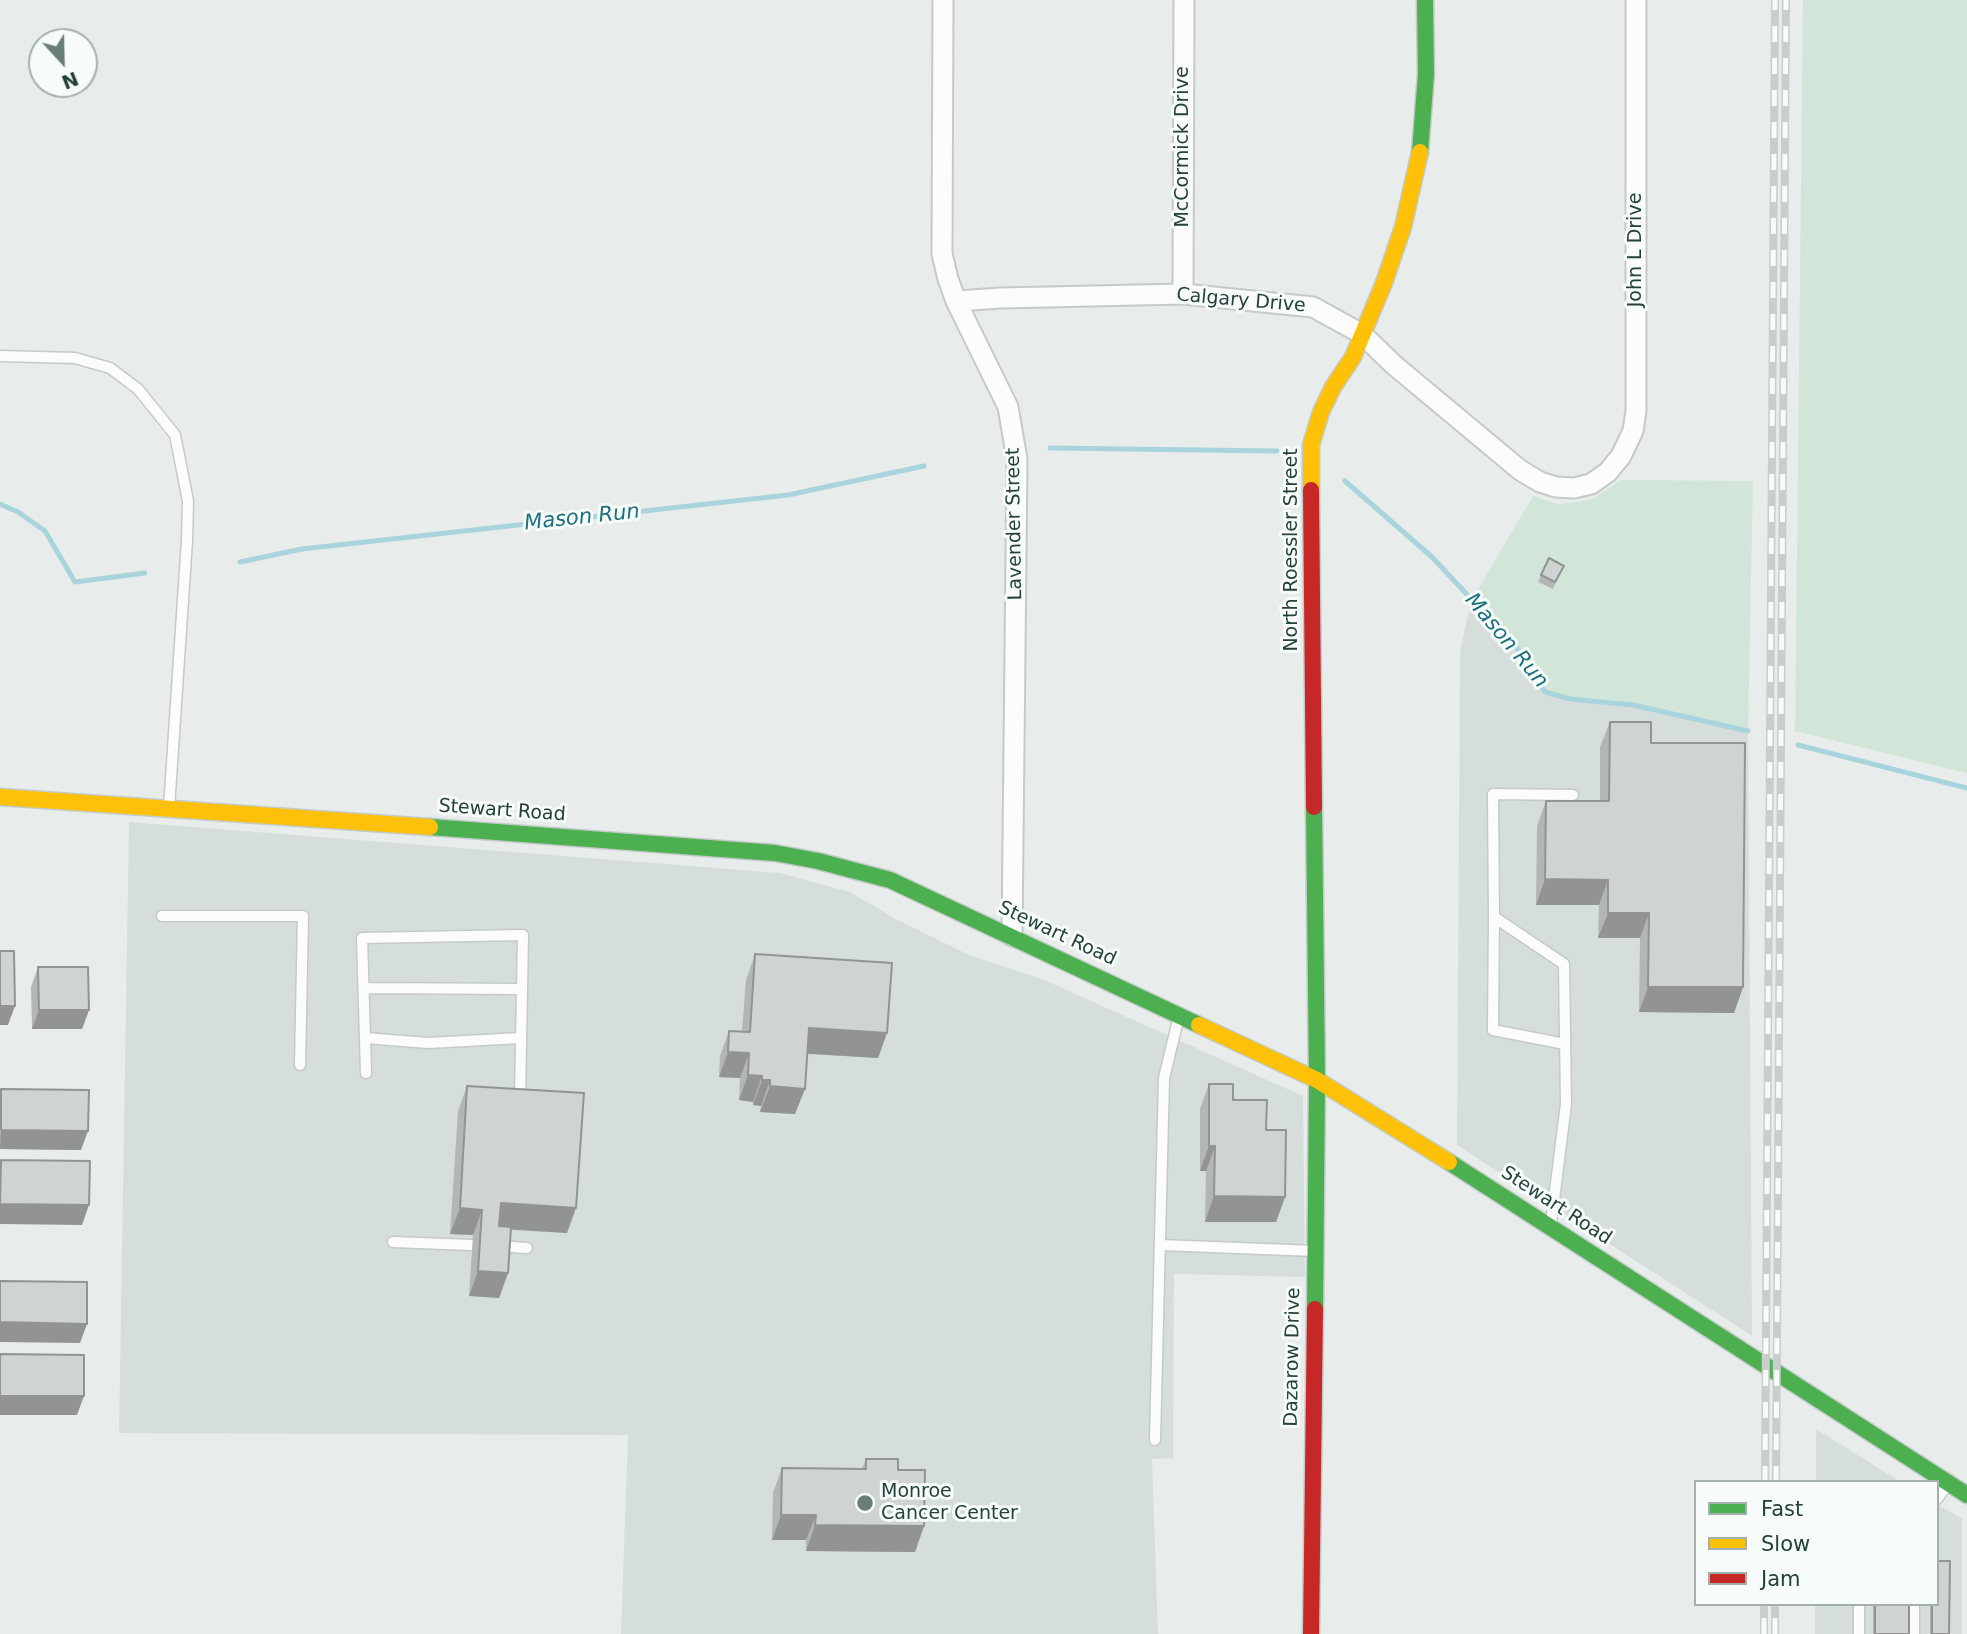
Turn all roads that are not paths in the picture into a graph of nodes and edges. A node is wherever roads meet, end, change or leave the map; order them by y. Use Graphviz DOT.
graph roads {
  1 [pos="943,0"];
  2 [pos="1184,0"];
  3 [pos="1425,0"];
  4 [pos="1636,0"];
  5 [pos="1183,294"];
  6 [pos="956,301"];
  7 [pos="1362,334"];
  8 [pos="0,356"];
  9 [pos="1591,484"];
  10 [pos="1573,795"];
  11 [pos="0,797"];
  12 [pos="169,808"];
  13 [pos="162,916"];
  14 [pos="1494,917"];
  15 [pos="1013,936"];
  16 [pos="364,988"];
  17 [pos="522,989"];
  18 [pos="1179,1015"];
  19 [pos="365,1038"];
  20 [pos="521,1038"];
  21 [pos="1565,1044"];
  22 [pos="300,1065"];
  23 [pos="366,1073"];
  24 [pos="1317,1080"];
  25 [pos="520,1098"];
  26 [pos="1550,1227"];
  27 [pos="393,1242"];
  28 [pos="472,1245"];
  29 [pos="1160,1245"];
  30 [pos="490,1246"];
  31 [pos="527,1248"];
  32 [pos="1315,1251"];
  33 [pos="1155,1440"];
  34 [pos="1948,1483"];
  35 [pos="1967,1495"];
  36 [pos="1939,1496"];
  37 [pos="1858,1606"];
  38 [pos="1914,1606"];
  39 [pos="1311,1634"];
  40 [pos="1859,1634"];
  41 [pos="1914,1634"];
  1 -- 6 [label="street, Lavender Street"];
  2 -- 5 [label="street, McCormick Drive"];
  3 -- 7 [label="street, North Roessler Street"];
  4 -- 9 [label="street, John L Drive"];
  5 -- 6 [label="street, Calgary Drive"];
  5 -- 7 [label="street, Calgary Drive"];
  6 -- 15 [label="street, Lavender Street"];
  7 -- 9 [label="street, Calgary Drive"];
  7 -- 24 [label="street, North Roessler Street"];
  8 -- 12 [label="lane"];
  10 -- 14 [label="lane"];
  11 -- 12 [label="street, Stewart Road"];
  12 -- 15 [label="street, Stewart Road"];
  13 -- 22 [label="lane"];
  14 -- 21 [label="lane"];
  14 -- 21 [label="lane"];
  15 -- 18 [label="street, Stewart Road"];
  16 -- 17 [label="lane"];
  16 -- 17 [label="lane"];
  16 -- 19 [label="lane"];
  17 -- 20 [label="lane"];
  18 -- 24 [label="street, Stewart Road"];
  18 -- 29 [label="lane"];
  19 -- 20 [label="lane"];
  19 -- 23 [label="lane"];
  20 -- 25 [label="lane"];
  21 -- 26 [label="lane"];
  24 -- 26 [label="street, Stewart Road"];
  24 -- 32 [label="street, Dazarow Drive"];
  26 -- 34 [label="street, Stewart Road"];
  27 -- 28 [label="lane"];
  29 -- 32 [label="lane"];
  29 -- 33 [label="lane"];
  30 -- 31 [label="lane"];
  32 -- 39 [label="street, Dazarow Drive"];
  34 -- 35 [label="street, Stewart Road"];
  34 -- 36 [label="lane"];
  37 -- 40 [label="lane"];
  38 -- 41 [label="lane"];
}
